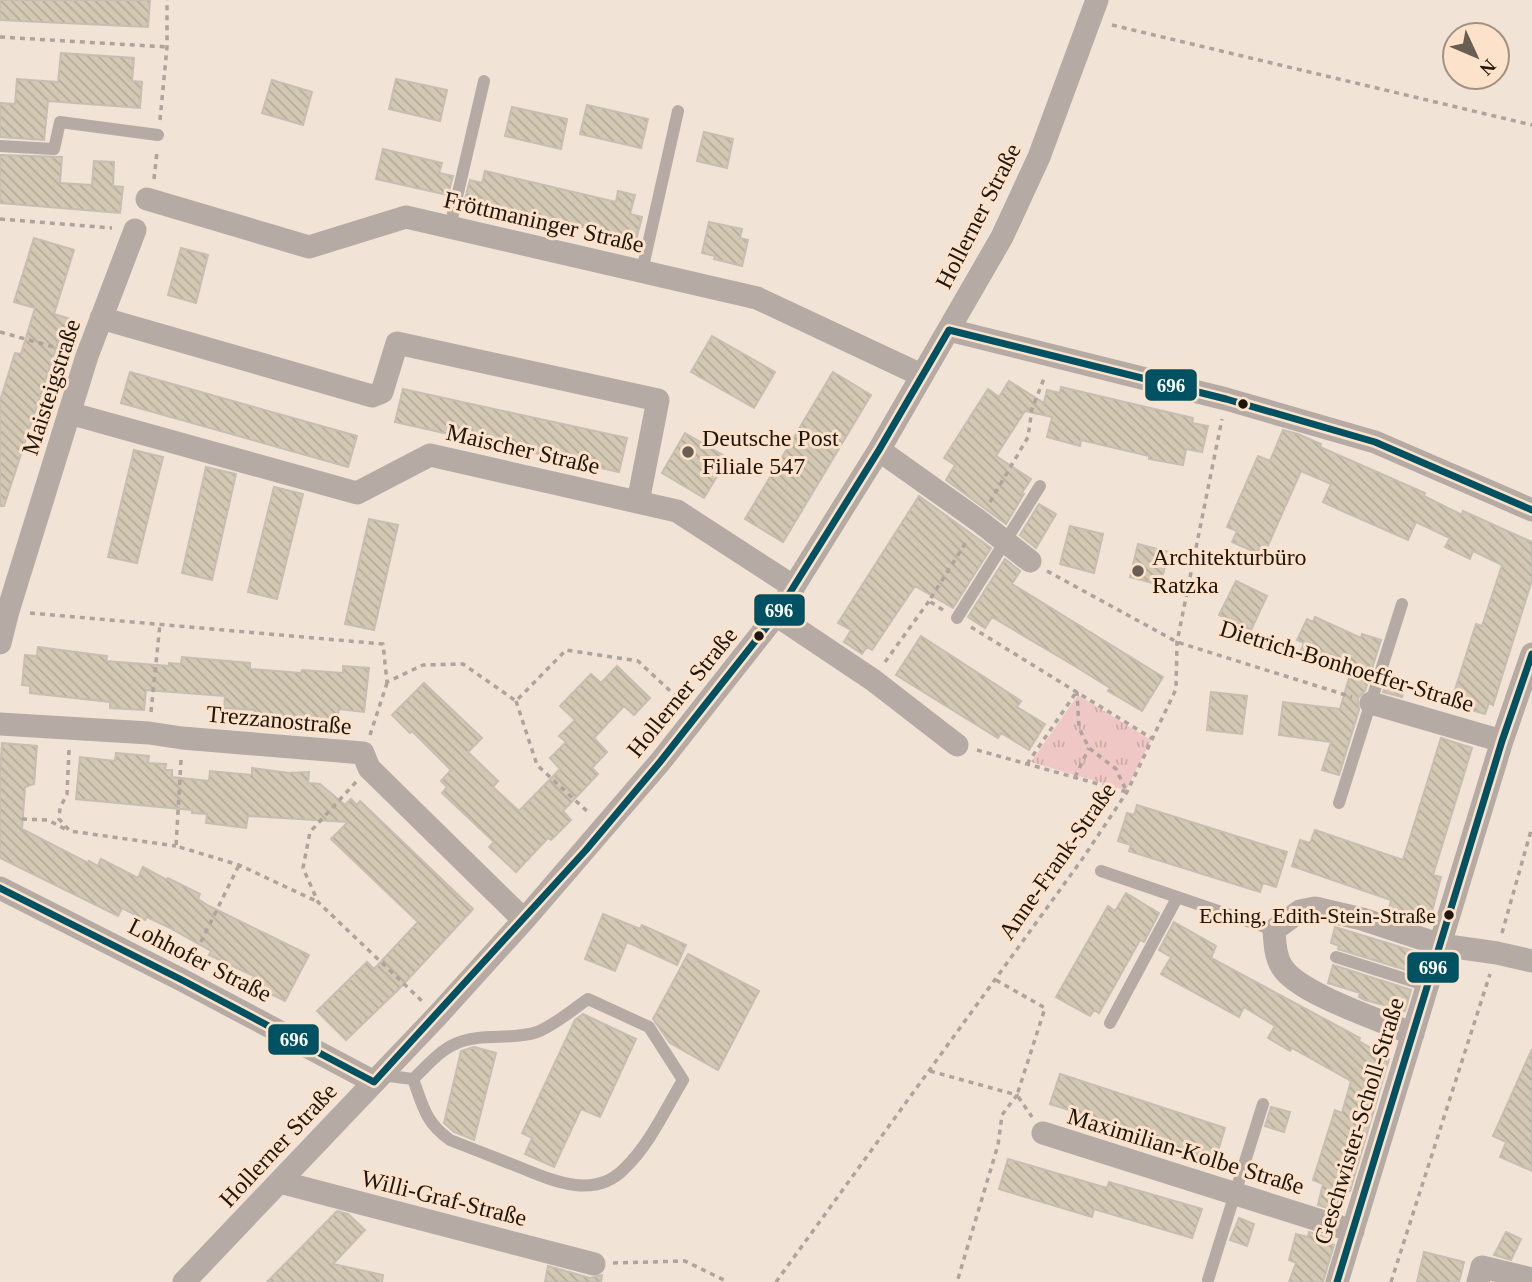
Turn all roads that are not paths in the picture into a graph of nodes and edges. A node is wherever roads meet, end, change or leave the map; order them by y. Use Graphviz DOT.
graph roads {
  1 [pos="1094,10"];
  2 [pos="484,81"];
  3 [pos="678,111"];
  4 [pos="158,135"];
  5 [pos="0,146"];
  6 [pos="147,199"];
  7 [pos="450,227"];
  8 [pos="135,230"];
  9 [pos="642,271"];
  10 [pos="101,318"];
  11 [pos="949,330"];
  12 [pos="921,375"];
  13 [pos="69,413"];
  14 [pos="879,450"];
  15 [pos="1040,486"];
  16 [pos="638,502"];
  17 [pos="1532,510"];
  18 [pos="1005,541"];
  19 [pos="1030,561"];
  20 [pos="794,587"];
  21 [pos="1402,604"];
  22 [pos="776,615"];
  23 [pos="957,618"];
  24 [pos="0,643"];
  25 [pos="1532,654"];
  26 [pos="1371,703"];
  27 [pos="0,724"];
  28 [pos="1502,741"];
  29 [pos="957,745"];
  30 [pos="1339,803"];
  31 [pos="1101,871"];
  32 [pos="0,888"];
  33 [pos="1177,898"];
  34 [pos="524,920"];
  35 [pos="1274,930"];
  36 [pos="1441,945"];
  37 [pos="1336,957"];
  38 [pos="1532,961"];
  39 [pos="1428,986"];
  40 [pos="1110,1023"];
  41 [pos="1413,1034"];
  42 [pos="377,1078"];
  43 [pos="414,1079"];
  44 [pos="1263,1104"];
  45 [pos="1043,1133"];
  46 [pos="280,1182"];
  47 [pos="1234,1194"];
  48 [pos="1353,1231"];
  49 [pos="594,1264"];
  50 [pos="1532,1279"];
  51 [pos="1208,1280"];
  52 [pos="184,1282"];
  53 [pos="1337,1282"];
  54 [pos="1478,1282"];
  1 -- 11 [label="street, Hollerner Straße"];
  2 -- 7 [label="lane"];
  3 -- 9 [label="lane"];
  4 -- 5 [label="lane"];
  6 -- 7 [label="street, Fröttmaninger Straße"];
  7 -- 9 [label="street, Fröttmaninger Straße"];
  8 -- 10 [label="street, Maisteigstraße"];
  9 -- 12 [label="street, Fröttmaninger Straße"];
  10 -- 13 [label="street, Maisteigstraße"];
  10 -- 16 [label="street"];
  11 -- 12 [label="street, Hollerner Straße"];
  11 -- 17 [label="street"];
  12 -- 14 [label="street, Hollerner Straße"];
  13 -- 16 [label="street, Maischer Straße"];
  13 -- 24 [label="street, Maisteigstraße"];
  14 -- 18 [label="street"];
  14 -- 20 [label="street, Hollerner Straße"];
  15 -- 18 [label="lane"];
  16 -- 20 [label="street, Maischer Straße"];
  18 -- 19 [label="street"];
  18 -- 23 [label="lane"];
  20 -- 22 [label="street, Hollerner Straße"];
  21 -- 26 [label="lane"];
  22 -- 29 [label="street"];
  22 -- 34 [label="street, Hollerner Straße"];
  25 -- 28 [label="street, Geschwister-Scholl-Straße"];
  26 -- 28 [label="street, Dietrich-Bonhoeffer-Straße"];
  26 -- 30 [label="lane"];
  27 -- 34 [label="street, Trezzanostraße"];
  28 -- 36 [label="street, Geschwister-Scholl-Straße"];
  31 -- 33 [label="lane"];
  32 -- 42 [label="street, Lohhofer Straße"];
  33 -- 35 [label="lane"];
  33 -- 40 [label="lane"];
  34 -- 42 [label="street, Hollerner Straße"];
  35 -- 36 [label="street"];
  35 -- 41 [label="street"];
  36 -- 38 [label="street"];
  36 -- 39 [label="street, Geschwister-Scholl-Straße"];
  37 -- 39 [label="lane"];
  39 -- 41 [label="street, Geschwister-Scholl-Straße"];
  41 -- 48 [label="street, Geschwister-Scholl-Straße"];
  42 -- 43 [label="lane"];
  42 -- 46 [label="street, Hollerner Straße"];
  43 -- 43 [label="lane"];
  44 -- 47 [label="lane"];
  45 -- 47 [label="street, Maximilian-Kolbe Straße"];
  46 -- 49 [label="street, Willi-Graf-Straße"];
  46 -- 52 [label="street, Hollerner Straße"];
  47 -- 48 [label="street, Maximilian-Kolbe Straße"];
  47 -- 51 [label="lane"];
  48 -- 53 [label="street, Geschwister-Scholl-Straße"];
  50 -- 54 [label="street"];
}
